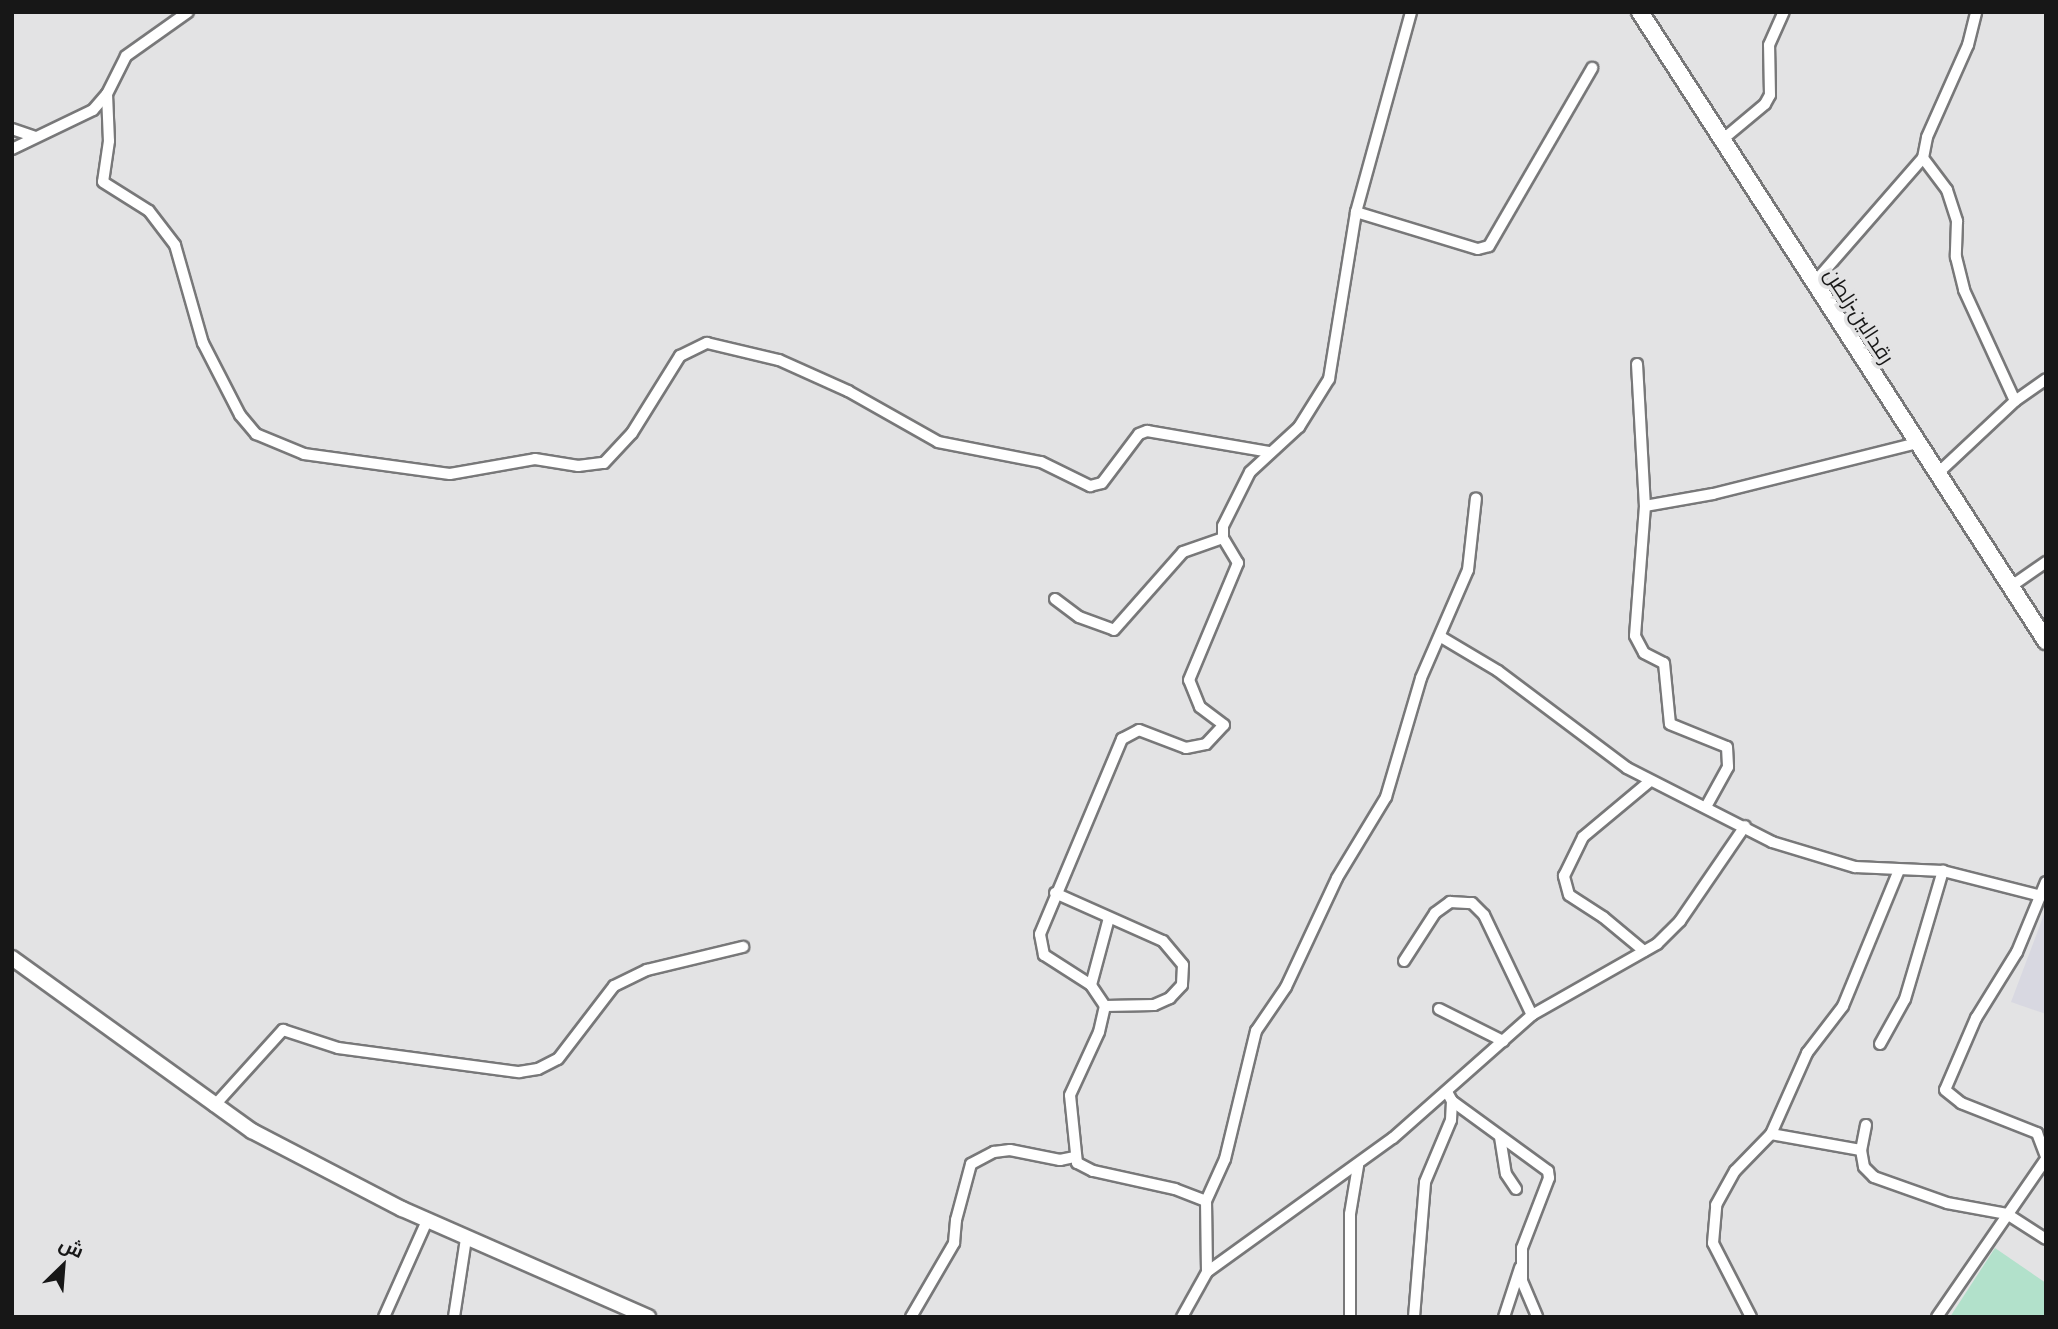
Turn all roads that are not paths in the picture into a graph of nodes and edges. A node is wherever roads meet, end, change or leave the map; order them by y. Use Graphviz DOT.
graph roads {
  1 [pos="188,12"];
  2 [pos="1411,12"];
  3 [pos="1640,12"];
  4 [pos="1784,12"];
  5 [pos="1976,12"];
  6 [pos="1592,68"];
  7 [pos="107,94"];
  8 [pos="12,129"];
  9 [pos="35,137"];
  10 [pos="1722,140"];
  11 [pos="12,149"];
  12 [pos="1923,158"];
  13 [pos="1356,212"];
  14 [pos="1814,284"];
  15 [pos="1637,364"];
  16 [pos="2046,379"];
  17 [pos="2015,401"];
  18 [pos="1917,443"];
  19 [pos="1270,452"];
  20 [pos="1937,474"];
  21 [pos="1476,499"];
  22 [pos="1645,506"];
  23 [pos="1223,538"];
  24 [pos="2046,562"];
  25 [pos="2010,587"];
  26 [pos="1055,599"];
  27 [pos="1441,636"];
  28 [pos="2046,641"];
  29 [pos="1649,782"];
  30 [pos="1707,805"];
  31 [pos="1745,826"];
  32 [pos="1899,870"];
  33 [pos="1943,871"];
  34 [pos="2046,882"];
  35 [pos="1055,893"];
  36 [pos="2041,896"];
  37 [pos="1109,918"];
  38 [pos="743,947"];
  39 [pos="1644,951"];
  40 [pos="12,958"];
  41 [pos="1404,961"];
  42 [pos="1091,985"];
  43 [pos="1105,1006"];
  44 [pos="1439,1009"];
  45 [pos="1532,1015"];
  46 [pos="1503,1041"];
  47 [pos="1881,1044"];
  48 [pos="1450,1096"];
  49 [pos="214,1106"];
  50 [pos="1867,1125"];
  51 [pos="1771,1134"];
  52 [pos="2044,1136"];
  53 [pos="1500,1137"];
  54 [pos="1861,1150"];
  55 [pos="1074,1157"];
  56 [pos="2046,1158"];
  57 [pos="1358,1166"];
  58 [pos="1516,1189"];
  59 [pos="1206,1201"];
  60 [pos="2007,1214"];
  61 [pos="427,1221"];
  62 [pos="466,1239"];
  63 [pos="2046,1239"];
  64 [pos="1521,1267"];
  65 [pos="1207,1272"];
  66 [pos="384,1317"];
  67 [pos="454,1317"];
  68 [pos="648,1317"];
  69 [pos="911,1317"];
  70 [pos="1182,1317"];
  71 [pos="1350,1317"];
  72 [pos="1414,1317"];
  73 [pos="1504,1317"];
  74 [pos="1537,1317"];
  75 [pos="1751,1317"];
  76 [pos="1937,1317"];
  1 -- 7 [label="street"];
  2 -- 13 [label="street"];
  3 -- 10 [label="main road, رقدالين-زلطن"];
  4 -- 10 [label="street"];
  5 -- 12 [label="street"];
  6 -- 13 [label="street"];
  7 -- 9 [label="street"];
  7 -- 19 [label="street"];
  8 -- 9 [label="street"];
  9 -- 11 [label="street"];
  10 -- 14 [label="main road, رقدالين-زلطن"];
  12 -- 14 [label="street"];
  12 -- 17 [label="street"];
  13 -- 19 [label="street"];
  14 -- 18 [label="main road, رقدالين-زلطن"];
  15 -- 22 [label="street"];
  16 -- 17 [label="street"];
  17 -- 20 [label="street"];
  18 -- 20 [label="main road, رقدالين-زلطن"];
  18 -- 22 [label="street"];
  19 -- 23 [label="street"];
  20 -- 25 [label="main road, رقدالين-زلطن"];
  21 -- 27 [label="street"];
  22 -- 30 [label="street"];
  23 -- 26 [label="street"];
  23 -- 35 [label="street"];
  24 -- 25 [label="street"];
  25 -- 28 [label="main road, رقدالين-زلطن"];
  27 -- 29 [label="street"];
  27 -- 59 [label="street"];
  29 -- 30 [label="street"];
  29 -- 39 [label="street"];
  30 -- 31 [label="street"];
  31 -- 32 [label="street"];
  31 -- 39 [label="street"];
  32 -- 33 [label="street"];
  32 -- 51 [label="street"];
  33 -- 36 [label="street"];
  33 -- 47 [label="street"];
  34 -- 36 [label="street"];
  35 -- 37 [label="street"];
  35 -- 42 [label="street"];
  36 -- 52 [label="street"];
  37 -- 42 [label="street"];
  37 -- 43 [label="street"];
  38 -- 49 [label="street"];
  39 -- 45 [label="street"];
  40 -- 49 [label="street"];
  41 -- 45 [label="street"];
  42 -- 43 [label="street"];
  43 -- 55 [label="street"];
  44 -- 46 [label="street"];
  45 -- 46 [label="street"];
  46 -- 48 [label="street"];
  48 -- 53 [label="street"];
  48 -- 57 [label="street"];
  48 -- 72 [label="street"];
  49 -- 61 [label="street"];
  50 -- 54 [label="street"];
  51 -- 54 [label="street"];
  51 -- 75 [label="street"];
  52 -- 56 [label="street"];
  53 -- 58 [label="street"];
  53 -- 64 [label="street"];
  54 -- 60 [label="street"];
  55 -- 59 [label="street"];
  55 -- 69 [label="street"];
  56 -- 60 [label="street"];
  57 -- 65 [label="street"];
  57 -- 71 [label="street"];
  59 -- 65 [label="street"];
  60 -- 63 [label="street"];
  60 -- 76 [label="street"];
  61 -- 62 [label="street"];
  61 -- 66 [label="street"];
  62 -- 67 [label="street"];
  62 -- 68 [label="street"];
  64 -- 73 [label="street"];
  64 -- 74 [label="street"];
  65 -- 70 [label="street"];
}
